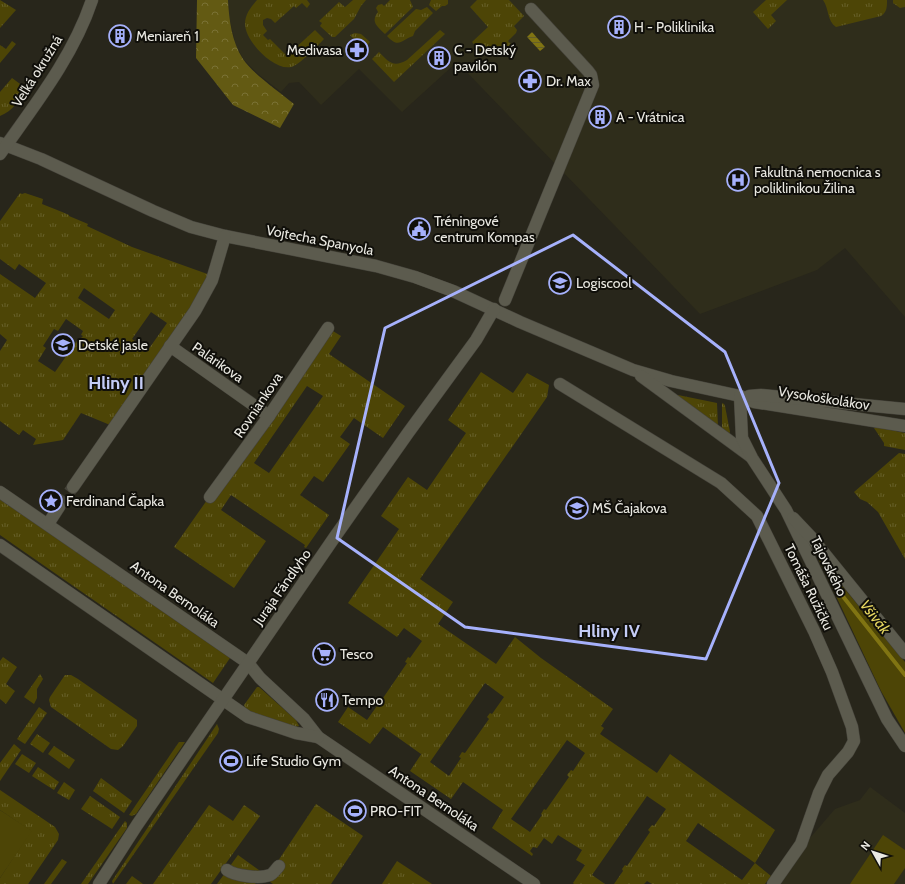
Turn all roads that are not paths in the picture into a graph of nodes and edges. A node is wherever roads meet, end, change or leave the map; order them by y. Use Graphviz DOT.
graph roads {
  1 [pos="92,0"];
  2 [pos="531,9"];
  3 [pos="2,147"];
  4 [pos="225,236"];
  5 [pos="505,300"];
  6 [pos="494,310"];
  7 [pos="328,328"];
  8 [pos="170,346"];
  9 [pos="632,370"];
  10 [pos="560,384"];
  11 [pos="740,396"];
  12 [pos="905,409"];
  13 [pos="269,416"];
  14 [pos="905,426"];
  15 [pos="752,458"];
  16 [pos="72,487"];
  17 [pos="0,492"];
  18 [pos="210,497"];
  19 [pos="59,507"];
  20 [pos="786,510"];
  21 [pos="48,524"];
  22 [pos="0,545"];
  23 [pos="905,654"];
  24 [pos="248,663"];
  25 [pos="223,700"];
  26 [pos="318,737"];
  27 [pos="905,746"];
  28 [pos="279,866"];
  29 [pos="226,870"];
  30 [pos="99,884"];
  31 [pos="534,884"];
  32 [pos="773,884"];
  1 -- 3 [label="street, Veľká okružná"];
  2 -- 5 [label="street"];
  3 -- 4 [label="street, Vojtecha Spanyola"];
  4 -- 6 [label="street, Vojtecha Spanyola"];
  4 -- 8 [label="street"];
  6 -- 9 [label="street, Vojtecha Spanyola"];
  6 -- 24 [label="street, Juraja Fándlyho"];
  7 -- 13 [label="street, Rovniankova"];
  8 -- 13 [label="street, Palárikova"];
  8 -- 16 [label="street"];
  9 -- 11 [label="street, Vysokoškolákov"];
  9 -- 15 [label="street"];
  10 -- 32 [label="street, Tomáša Ružičku"];
  11 -- 12 [label="street, Vysokoškolákov"];
  11 -- 14 [label="street, Vysokoškolákov"];
  11 -- 15 [label="street, Tajovského"];
  13 -- 18 [label="street, Rovniankova"];
  15 -- 20 [label="street, Tajovského"];
  17 -- 21 [label="street, Antona Bernoláka"];
  19 -- 21 [label="street"];
  20 -- 23 [label="street"];
  20 -- 27 [label="street, Tajovského"];
  21 -- 24 [label="street, Antona Bernoláka"];
  22 -- 25 [label="street, Antona Bernoláka"];
  24 -- 25 [label="street, Juraja Fándlyho"];
  24 -- 26 [label="street, Antona Bernoláka"];
  25 -- 26 [label="street, Antona Bernoláka"];
  25 -- 30 [label="street, Juraja Fándlyho"];
  26 -- 31 [label="street, Antona Bernoláka"];
  28 -- 29 [label="street"];
}
